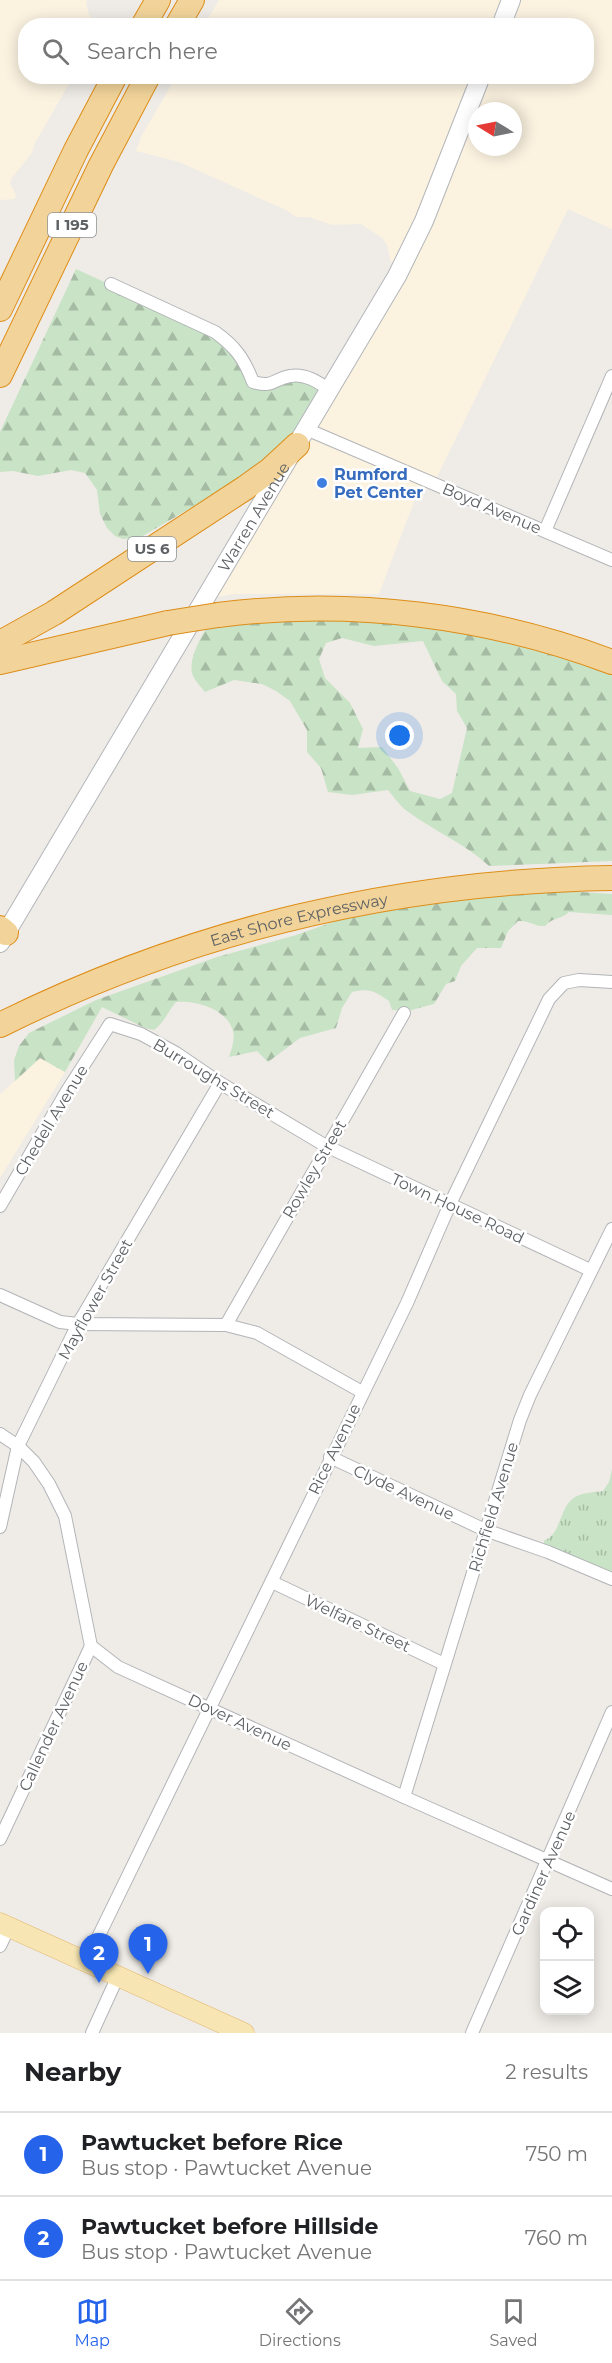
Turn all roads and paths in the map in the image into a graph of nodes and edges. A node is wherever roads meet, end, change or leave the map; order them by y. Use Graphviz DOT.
graph roads {
  1 [pos="158,0"];
  2 [pos="192,0"];
  3 [pos="511,0"];
  4 [pos="148,18"];
  5 [pos="182,18"];
  6 [pos="504,18"];
  7 [pos="111,84"];
  8 [pos="144,84"];
  9 [pos="478,84"];
  10 [pos="111,284"];
  11 [pos="0,309"];
  12 [pos="0,375"];
  13 [pos="612,376"];
  14 [pos="330,390"];
  15 [pos="302,437"];
  16 [pos="545,531"];
  17 [pos="612,560"];
  18 [pos="0,643"];
  19 [pos="0,662"];
  20 [pos="612,662"];
  21 [pos="612,878"];
  22 [pos="2,935"];
  23 [pos="612,981"];
  24 [pos="404,1013"];
  25 [pos="0,1025"];
  26 [pos="103,1035"];
  27 [pos="220,1083"];
  28 [pos="326,1146"];
  29 [pos="450,1204"];
  30 [pos="0,1206"];
  31 [pos="612,1228"];
  32 [pos="590,1270"];
  33 [pos="0,1294"];
  34 [pos="78,1324"];
  35 [pos="226,1325"];
  36 [pos="362,1392"];
  37 [pos="0,1434"];
  38 [pos="18,1446"];
  39 [pos="330,1457"];
  40 [pos="0,1527"];
  41 [pos="485,1530"];
  42 [pos="612,1579"];
  43 [pos="272,1582"];
  44 [pos="91,1646"];
  45 [pos="444,1664"];
  46 [pos="209,1707"];
  47 [pos="612,1712"];
  48 [pos="404,1797"];
  49 [pos="0,1839"];
  50 [pos="548,1862"];
  51 [pos="612,1889"];
  52 [pos="4,1925"];
  53 [pos="0,1946"];
  54 [pos="86,1962"];
  55 [pos="118,1976"];
  56 [pos="231,2030"];
  57 [pos="92,2033"];
  58 [pos="472,2033"];
  1 -- 4 [label="highway"];
  2 -- 5 [label="highway"];
  3 -- 6 [label="main road"];
  7 -- 11 [label="highway, I 195"];
  8 -- 12 [label="highway, I 195"];
  9 -- 14 [label="main road, Warren Avenue / US 6"];
  10 -- 14 [label="street"];
  13 -- 16 [label="street"];
  14 -- 15 [label="main road, Warren Avenue / US 6"];
  15 -- 16 [label="street, Boyd Avenue"];
  15 -- 18 [label="highway, US 6"];
  15 -- 22 [label="main road, Warren Avenue / US 6"];
  16 -- 17 [label="street, Boyd Avenue"];
  19 -- 20 [label="highway, bridge"];
  21 -- 25 [label="highway, East Shore Expressway"];
  23 -- 29 [label="street, Rice Avenue"];
  24 -- 28 [label="street, Rowley Street"];
  26 -- 27 [label="street, Burroughs Street"];
  26 -- 30 [label="street, Chedell Avenue"];
  27 -- 28 [label="street, Burroughs Street"];
  27 -- 34 [label="street, Mayflower Street"];
  28 -- 29 [label="street, Town House Road"];
  28 -- 35 [label="street, Rowley Street"];
  29 -- 32 [label="street, Town House Road"];
  29 -- 36 [label="street, Rice Avenue"];
  31 -- 32 [label="street, Richfield Avenue"];
  32 -- 41 [label="street, Richfield Avenue"];
  33 -- 34 [label="street"];
  34 -- 35 [label="street"];
  34 -- 38 [label="street, Mayflower Street"];
  35 -- 36 [label="street"];
  36 -- 39 [label="street, Rice Avenue"];
  37 -- 38 [label="street"];
  38 -- 40 [label="street, Mayflower Street"];
  38 -- 44 [label="street"];
  39 -- 41 [label="street, Clyde Avenue"];
  39 -- 43 [label="street, Rice Avenue"];
  41 -- 42 [label="street, Clyde Avenue"];
  41 -- 45 [label="street, Richfield Avenue"];
  43 -- 45 [label="street, Welfare Street"];
  43 -- 46 [label="street, Rice Avenue"];
  44 -- 46 [label="street, Dover Avenue"];
  44 -- 49 [label="street, Callender Avenue"];
  45 -- 48 [label="street, Richfield Avenue"];
  46 -- 48 [label="street, Dover Avenue"];
  46 -- 54 [label="street, Rice Avenue"];
  47 -- 50 [label="street, Gardiner Avenue"];
  48 -- 50 [label="street, Dover Avenue"];
  50 -- 51 [label="street, Dover Avenue"];
  50 -- 58 [label="street, Gardiner Avenue"];
  52 -- 53 [label="street"];
  52 -- 54 [label="main road"];
  54 -- 55 [label="main road"];
  55 -- 56 [label="main road"];
  55 -- 57 [label="street"];
}
